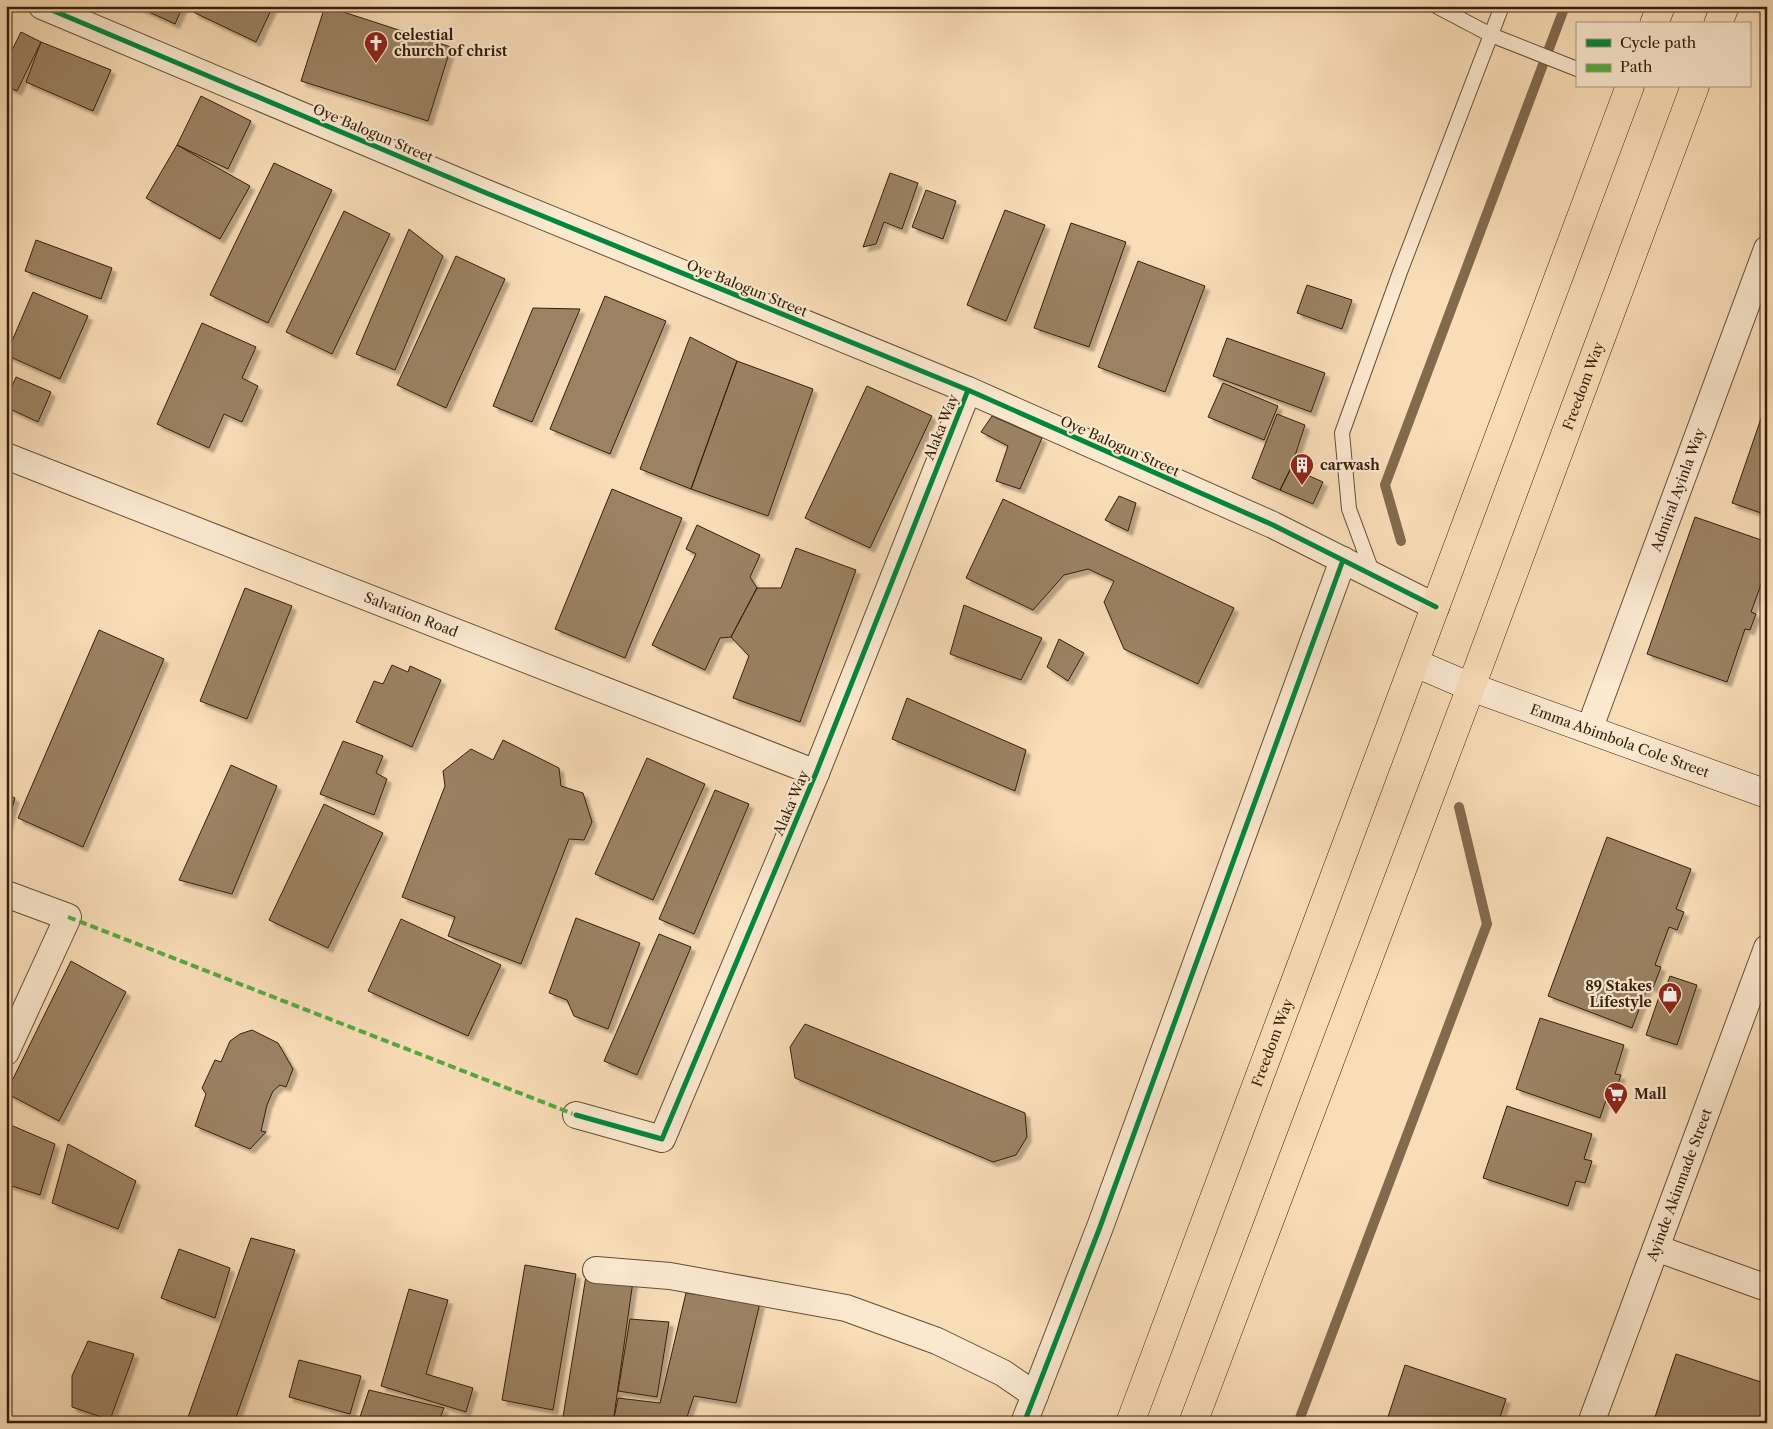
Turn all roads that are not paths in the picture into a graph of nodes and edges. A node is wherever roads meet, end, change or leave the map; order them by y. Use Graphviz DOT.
graph roads {
  1 [pos="42,6"];
  2 [pos="1436,6"];
  3 [pos="1502,6"];
  4 [pos="1661,6"];
  5 [pos="1725,6"];
  6 [pos="1655,22"];
  7 [pos="1719,22"];
  8 [pos="1490,35"];
  9 [pos="1576,69"];
  10 [pos="1625,88"];
  11 [pos="1694,88"];
  12 [pos="1767,249"];
  13 [pos="968,390"];
  14 [pos="6,456"];
  15 [pos="1343,560"];
  16 [pos="1374,576"];
  17 [pos="1436,607"];
  18 [pos="1415,663"];
  19 [pos="1471,687"];
  20 [pos="1589,730"];
  21 [pos="816,773"];
  22 [pos="1767,794"];
  23 [pos="6,894"];
  24 [pos="1767,948"];
  25 [pos="6,1052"];
  26 [pos="576,1115"];
  27 [pos="1656,1248"];
  28 [pos="596,1270"];
  29 [pos="1767,1288"];
  30 [pos="1034,1395"];
  31 [pos="1024,1423"];
  32 [pos="1130,1423"];
  33 [pos="1193,1423"];
  34 [pos="1591,1423"];
  1 -- 13 [label="street, Oye Balogun Street"];
  2 -- 8 [label="lane"];
  3 -- 8 [label="lane"];
  4 -- 6 [label="main road"];
  5 -- 7 [label="main road"];
  8 -- 9 [label="lane"];
  8 -- 16 [label="lane"];
  10 -- 17 [label="main road, Freedom Way"];
  11 -- 19 [label="main road, Freedom Way"];
  12 -- 20 [label="street, Admiral Ayinla Way"];
  13 -- 15 [label="street, Oye Balogun Street"];
  13 -- 21 [label="street, Alaka Way"];
  14 -- 21 [label="street, Salvation Road"];
  15 -- 16 [label="street, Oye Balogun Street"];
  15 -- 30 [label="street"];
  16 -- 17 [label="street, Oye Balogun Street"];
  17 -- 18 [label="main road, Freedom Way"];
  18 -- 19 [label="street"];
  18 -- 32 [label="main road, Freedom Way"];
  19 -- 20 [label="street, Emma Abimbola Cole Street"];
  19 -- 33 [label="main road, Freedom Way"];
  20 -- 22 [label="street, Emma Abimbola Cole Street"];
  21 -- 26 [label="street, Alaka Way"];
  23 -- 25 [label="street"];
  24 -- 27 [label="street, Ayinde Akinmade Street"];
  27 -- 29 [label="street"];
  27 -- 34 [label="street, Ayinde Akinmade Street"];
  28 -- 30 [label="street"];
  30 -- 31 [label="street"];
}
